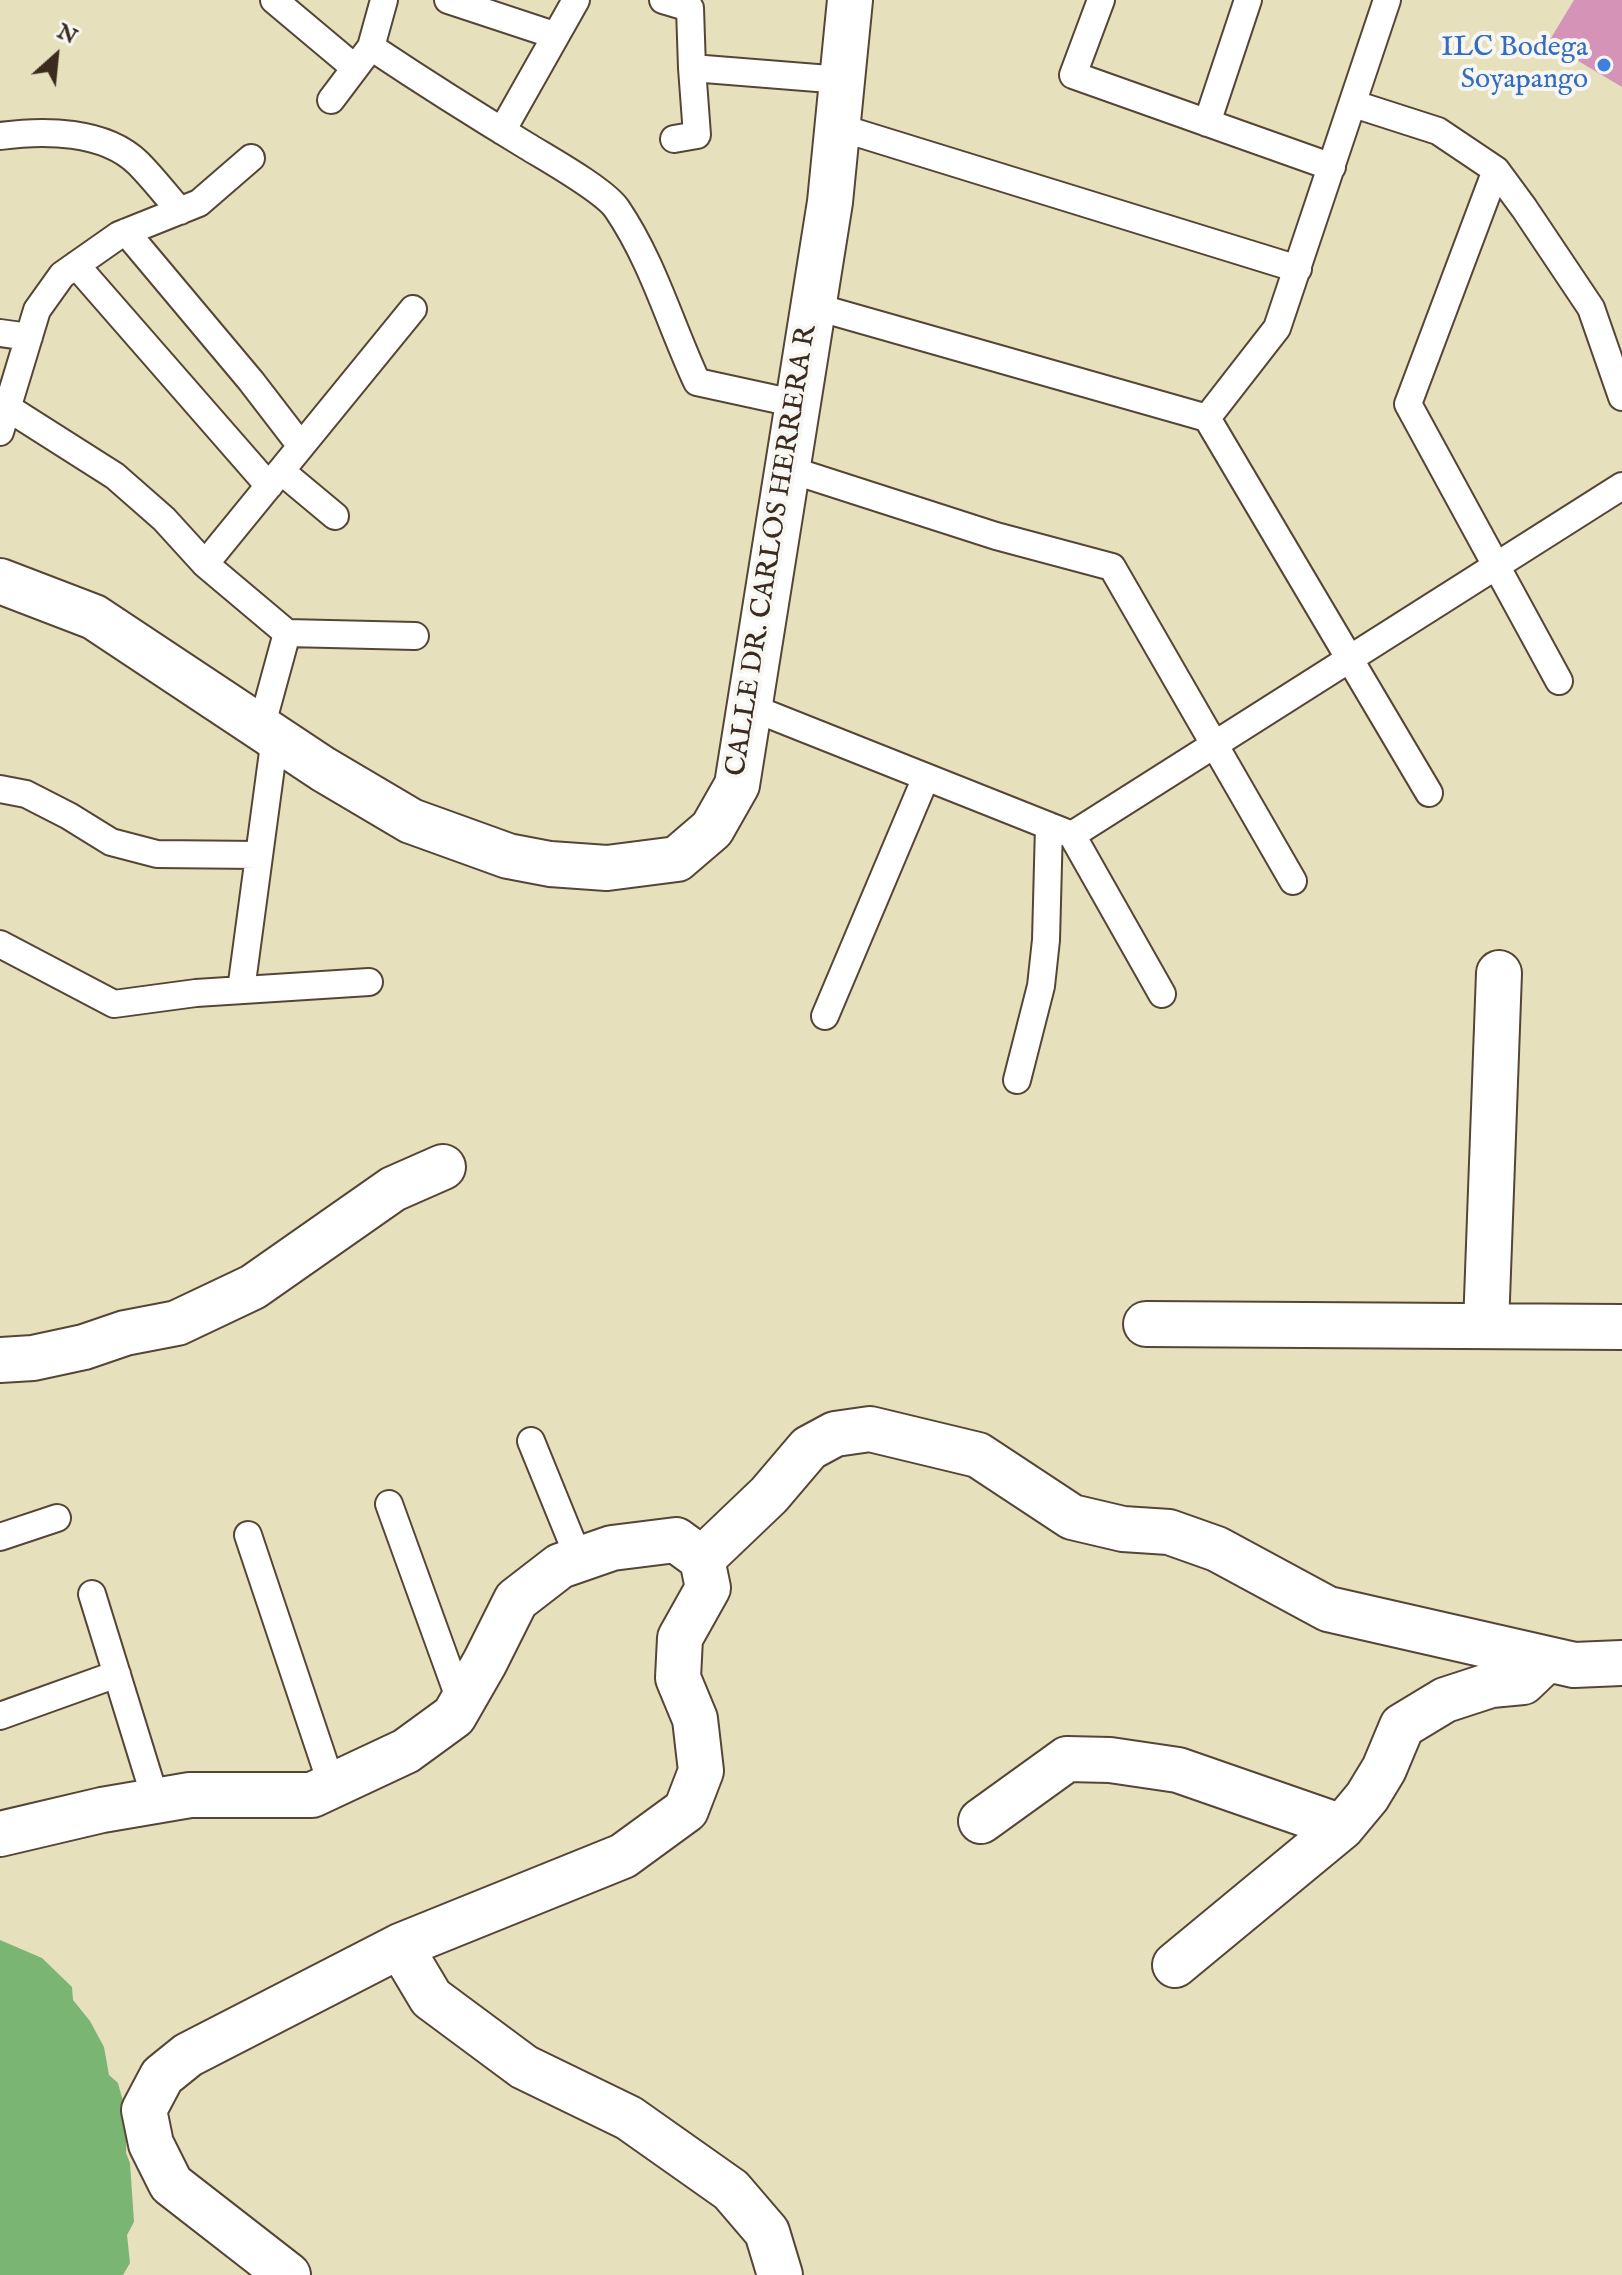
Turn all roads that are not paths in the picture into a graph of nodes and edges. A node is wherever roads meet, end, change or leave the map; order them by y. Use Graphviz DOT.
graph roads {
  1 [pos="274,0"];
  2 [pos="384,0"];
  3 [pos="448,0"];
  4 [pos="576,0"];
  5 [pos="663,0"];
  6 [pos="850,0"];
  7 [pos="1101,0"];
  8 [pos="1248,0"];
  9 [pos="1387,0"];
  10 [pos="554,35"];
  11 [pos="371,47"];
  12 [pos="355,68"];
  13 [pos="692,68"];
  14 [pos="842,80"];
  15 [pos="331,100"];
  16 [pos="1354,104"];
  17 [pos="1207,123"];
  18 [pos="838,127"];
  19 [pos="502,131"];
  20 [pos="0,136"];
  21 [pos="674,139"];
  22 [pos="251,158"];
  23 [pos="1332,167"];
  24 [pos="1496,170"];
  25 [pos="180,211"];
  26 [pos="126,232"];
  27 [pos="76,265"];
  28 [pos="1298,269"];
  29 [pos="813,306"];
  30 [pos="413,309"];
  31 [pos="0,333"];
  32 [pos="29,337"];
  33 [pos="1622,397"];
  34 [pos="798,404"];
  35 [pos="1207,418"];
  36 [pos="4,420"];
  37 [pos="301,446"];
  38 [pos="788,469"];
  39 [pos="275,478"];
  40 [pos="1622,486"];
  41 [pos="335,516"];
  42 [pos="205,564"];
  43 [pos="1496,566"];
  44 [pos="0,581"];
  45 [pos="287,633"];
  46 [pos="415,636"];
  47 [pos="1350,659"];
  48 [pos="1559,681"];
  49 [pos="750,707"];
  50 [pos="268,732"];
  51 [pos="1214,744"];
  52 [pos="926,777"];
  53 [pos="0,789"];
  54 [pos="1429,793"];
  55 [pos="1060,830"];
  56 [pos="258,855"];
  57 [pos="1293,881"];
  58 [pos="0,944"];
  59 [pos="1499,973"];
  60 [pos="369,982"];
  61 [pos="241,990"];
  62 [pos="1162,994"];
  63 [pos="825,1016"];
  64 [pos="1017,1080"];
  65 [pos="443,1167"];
  66 [pos="1146,1324"];
  67 [pos="1486,1326"];
  68 [pos="1622,1327"];
  69 [pos="0,1360"];
  70 [pos="531,1441"];
  71 [pos="389,1504"];
  72 [pos="57,1518"];
  73 [pos="248,1535"];
  74 [pos="0,1537"];
  75 [pos="579,1559"];
  76 [pos="702,1559"];
  77 [pos="92,1594"];
  78 [pos="1547,1659"];
  79 [pos="1622,1663"];
  80 [pos="117,1674"];
  81 [pos="461,1703"];
  82 [pos="0,1716"];
  83 [pos="332,1786"];
  84 [pos="156,1801"];
  85 [pos="981,1821"];
  86 [pos="1342,1827"];
  87 [pos="0,1834"];
  88 [pos="400,1946"];
  89 [pos="1175,1965"];
  90 [pos="288,2275"];
  91 [pos="780,2275"];
  1 -- 12 [label="lane"];
  2 -- 11 [label="lane"];
  3 -- 10 [label="lane"];
  4 -- 10 [label="lane"];
  5 -- 13 [label="lane"];
  6 -- 14 [label="street, CALLE DR. CARLOS HERRERA R"];
  7 -- 17 [label="lane"];
  8 -- 17 [label="lane"];
  9 -- 16 [label="lane"];
  10 -- 19 [label="lane"];
  11 -- 12 [label="lane"];
  11 -- 19 [label="lane"];
  12 -- 15 [label="lane"];
  13 -- 14 [label="lane"];
  13 -- 21 [label="lane"];
  14 -- 18 [label="street, CALLE DR. CARLOS HERRERA R"];
  16 -- 23 [label="lane"];
  16 -- 24 [label="lane"];
  17 -- 23 [label="lane"];
  18 -- 28 [label="lane"];
  18 -- 29 [label="street, CALLE DR. CARLOS HERRERA R"];
  19 -- 34 [label="lane"];
  20 -- 25 [label="lane"];
  22 -- 25 [label="lane"];
  23 -- 28 [label="lane"];
  24 -- 33 [label="lane"];
  24 -- 43 [label="lane"];
  25 -- 26 [label="lane"];
  26 -- 27 [label="lane"];
  26 -- 37 [label="lane"];
  27 -- 32 [label="lane"];
  27 -- 39 [label="lane"];
  28 -- 35 [label="lane"];
  29 -- 34 [label="street, CALLE DR. CARLOS HERRERA R"];
  29 -- 35 [label="lane"];
  30 -- 37 [label="lane"];
  31 -- 32 [label="lane"];
  32 -- 36 [label="lane"];
  34 -- 38 [label="street, CALLE DR. CARLOS HERRERA R"];
  35 -- 47 [label="lane"];
  36 -- 42 [label="lane"];
  37 -- 39 [label="lane"];
  38 -- 49 [label="street, CALLE DR. CARLOS HERRERA R"];
  38 -- 51 [label="lane"];
  39 -- 41 [label="lane"];
  39 -- 42 [label="lane"];
  40 -- 43 [label="lane"];
  42 -- 45 [label="lane"];
  43 -- 47 [label="lane"];
  43 -- 48 [label="lane"];
  44 -- 50 [label="street, CALLE DR. CARLOS HERRERA R"];
  45 -- 46 [label="lane"];
  45 -- 50 [label="lane"];
  47 -- 51 [label="lane"];
  47 -- 54 [label="lane"];
  49 -- 50 [label="street, CALLE DR. CARLOS HERRERA R"];
  49 -- 52 [label="lane"];
  50 -- 56 [label="lane"];
  51 -- 55 [label="lane"];
  51 -- 57 [label="lane"];
  52 -- 55 [label="lane"];
  52 -- 63 [label="lane"];
  53 -- 56 [label="lane"];
  55 -- 62 [label="lane"];
  55 -- 64 [label="lane"];
  56 -- 61 [label="lane"];
  58 -- 61 [label="lane"];
  59 -- 67 [label="street"];
  60 -- 61 [label="lane"];
  65 -- 69 [label="street"];
  66 -- 67 [label="street"];
  67 -- 68 [label="street"];
  70 -- 75 [label="lane"];
  71 -- 81 [label="lane"];
  72 -- 74 [label="lane"];
  73 -- 83 [label="lane"];
  75 -- 76 [label="street"];
  75 -- 81 [label="street"];
  76 -- 78 [label="street"];
  76 -- 88 [label="street"];
  77 -- 80 [label="lane"];
  78 -- 79 [label="street"];
  78 -- 86 [label="street"];
  80 -- 82 [label="lane"];
  80 -- 84 [label="lane"];
  81 -- 83 [label="street"];
  83 -- 84 [label="street"];
  84 -- 87 [label="street"];
  85 -- 86 [label="street"];
  86 -- 89 [label="street"];
  88 -- 90 [label="street"];
  88 -- 91 [label="street"];
}
